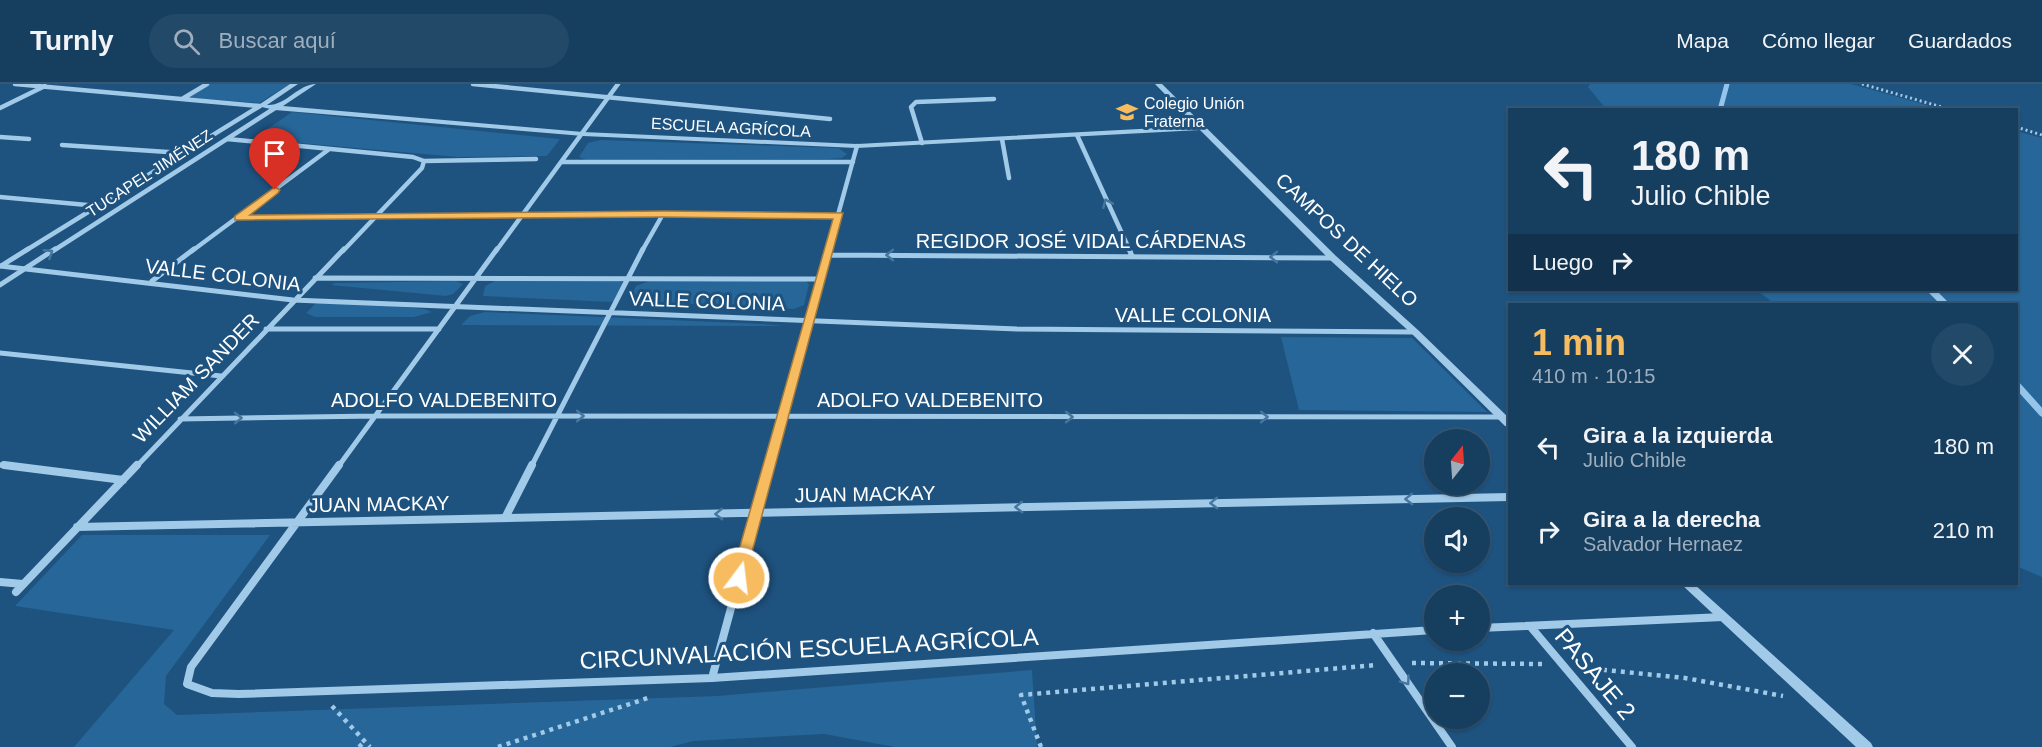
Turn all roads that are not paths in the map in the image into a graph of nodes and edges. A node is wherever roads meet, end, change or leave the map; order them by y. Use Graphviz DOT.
graph roads {
  1 [pos="15,84"];
  2 [pos="207,84"];
  3 [pos="295,84"];
  4 [pos="313,84"];
  5 [pos="473,84"];
  6 [pos="618,84"];
  7 [pos="1158,84"];
  8 [pos="48,85"];
  9 [pos="607,98"];
  10 [pos="182,99"];
  11 [pos="994,99"];
  12 [pos="260,106"];
  13 [pos="0,108"];
  14 [pos="276,108"];
  15 [pos="830,118"];
  16 [pos="1202,128"];
  17 [pos="583,134"];
  18 [pos="1077,135"];
  19 [pos="0,137"];
  20 [pos="29,139"];
  21 [pos="227,139"];
  22 [pos="1002,139"];
  23 [pos="922,143"];
  24 [pos="62,145"];
  25 [pos="857,146"];
  26 [pos="329,149"];
  27 [pos="183,153"];
  28 [pos="536,159"];
  29 [pos="424,161"];
  30 [pos="561,162"];
  31 [pos="853,162"];
  32 [pos="1009,178"];
  33 [pos="0,197"];
  34 [pos="98,206"];
  35 [pos="663,214"];
  36 [pos="376,216"];
  37 [pos="523,216"];
  38 [pos="839,216"];
  39 [pos="239,218"];
  40 [pos="828,255"];
  41 [pos="1132,256"];
  42 [pos="1333,258"];
  43 [pos="0,266"];
  44 [pos="25,269"];
  45 [pos="315,278"];
  46 [pos="476,279"];
  47 [pos="626,279"];
  48 [pos="821,279"];
  49 [pos="152,281"];
  50 [pos="0,285"];
  51 [pos="294,300"];
  52 [pos="455,307"];
  53 [pos="609,312"];
  54 [pos="810,320"];
  55 [pos="266,329"];
  56 [pos="439,329"];
  57 [pos="1416,332"];
  58 [pos="0,353"];
  59 [pos="221,376"];
  60 [pos="376,416"];
  61 [pos="557,416"];
  62 [pos="784,416"];
  63 [pos="1500,417"];
  64 [pos="180,419"];
  65 [pos="1508,423"];
  66 [pos="0,465"];
  67 [pos="123,480"];
  68 [pos="1508,497"];
  69 [pos="757,513"];
  70 [pos="505,518"];
  71 [pos="298,523"];
  72 [pos="78,527"];
  73 [pos="0,582"];
  74 [pos="23,584"];
  75 [pos="1688,585"];
  76 [pos="16,592"];
  77 [pos="1723,617"];
  78 [pos="1530,626"];
  79 [pos="1490,628"];
  80 [pos="1424,630"];
  81 [pos="1373,633"];
  82 [pos="712,678"];
  83 [pos="1452,747"];
  84 [pos="1632,747"];
  85 [pos="1866,747"];
  1 -- 8 [label="street"];
  2 -- 10 [label="street"];
  3 -- 12 [label="street, TUCAPEL JIMÉNEZ"];
  4 -- 14 [label="street, TUCAPEL JIMÉNEZ"];
  5 -- 9 [label="street"];
  6 -- 9 [label="street"];
  7 -- 16 [label="street, CAMPOS DE HIELO"];
  8 -- 10 [label="street"];
  8 -- 13 [label="street"];
  9 -- 15 [label="street"];
  9 -- 17 [label="street"];
  10 -- 12 [label="street"];
  11 -- 23 [label="street"];
  12 -- 14 [label="street, ESCUELA AGRÍCOLA"];
  12 -- 27 [label="street, TUCAPEL JIMÉNEZ"];
  14 -- 17 [label="street, ESCUELA AGRÍCOLA"];
  14 -- 21 [label="street, TUCAPEL JIMÉNEZ"];
  16 -- 18 [label="street, ESCUELA AGRÍCOLA"];
  16 -- 42 [label="street, CAMPOS DE HIELO"];
  17 -- 25 [label="street, ESCUELA AGRÍCOLA"];
  17 -- 30 [label="street"];
  18 -- 22 [label="street, ESCUELA AGRÍCOLA"];
  41 -- 18 [label="street, one-way"];
  19 -- 20 [label="street"];
  21 -- 26 [label="street"];
  44 -- 21 [label="street, TUCAPEL JIMÉNEZ, one-way"];
  22 -- 23 [label="street, ESCUELA AGRÍCOLA"];
  22 -- 32 [label="street"];
  23 -- 25 [label="street, ESCUELA AGRÍCOLA"];
  24 -- 27 [label="street"];
  25 -- 31 [label="street"];
  26 -- 29 [label="street"];
  26 -- 39 [label="street"];
  27 -- 34 [label="street, TUCAPEL JIMÉNEZ"];
  28 -- 29 [label="street"];
  29 -- 36 [label="street, WILLIAM SANDER"];
  30 -- 31 [label="street"];
  30 -- 37 [label="street"];
  31 -- 38 [label="street"];
  33 -- 34 [label="street"];
  34 -- 43 [label="street, TUCAPEL JIMÉNEZ"];
  35 -- 37 [label="street"];
  35 -- 38 [label="street"];
  35 -- 47 [label="street"];
  36 -- 37 [label="street"];
  36 -- 39 [label="street"];
  36 -- 45 [label="street, WILLIAM SANDER"];
  37 -- 46 [label="street"];
  38 -- 40 [label="street"];
  39 -- 49 [label="street"];
  41 -- 40 [label="street, REGIDOR JOSÉ VIDAL CÁRDENAS, one-way"];
  40 -- 48 [label="street"];
  42 -- 41 [label="street, REGIDOR JOSÉ VIDAL CÁRDENAS, one-way"];
  42 -- 57 [label="street, CAMPOS DE HIELO"];
  43 -- 44 [label="street, VALLE COLONIA"];
  44 -- 49 [label="street, VALLE COLONIA"];
  44 -- 50 [label="street, TUCAPEL JIMÉNEZ"];
  45 -- 46 [label="street, VALLE COLONIA"];
  45 -- 51 [label="street, WILLIAM SANDER"];
  46 -- 47 [label="street, VALLE COLONIA"];
  46 -- 52 [label="street"];
  47 -- 48 [label="street, VALLE COLONIA"];
  47 -- 53 [label="street"];
  48 -- 54 [label="street"];
  49 -- 51 [label="street, VALLE COLONIA"];
  51 -- 52 [label="street, VALLE COLONIA"];
  51 -- 55 [label="street, WILLIAM SANDER"];
  52 -- 53 [label="street, VALLE COLONIA"];
  52 -- 56 [label="street"];
  53 -- 54 [label="street, VALLE COLONIA"];
  53 -- 61 [label="street"];
  54 -- 57 [label="street, VALLE COLONIA"];
  54 -- 62 [label="street"];
  55 -- 56 [label="street"];
  55 -- 59 [label="street, WILLIAM SANDER"];
  56 -- 60 [label="street"];
  57 -- 63 [label="street, CAMPOS DE HIELO"];
  58 -- 59 [label="street"];
  59 -- 64 [label="street, WILLIAM SANDER"];
  60 -- 61 [label="street, ADOLFO VALDEBENITO"];
  64 -- 60 [label="street, ADOLFO VALDEBENITO, one-way"];
  60 -- 71 [label="street"];
  61 -- 62 [label="street, ADOLFO VALDEBENITO, one-way"];
  61 -- 70 [label="street"];
  62 -- 63 [label="street, ADOLFO VALDEBENITO, one-way"];
  62 -- 69 [label="street"];
  63 -- 65 [label="street, CAMPOS DE HIELO"];
  64 -- 67 [label="street, WILLIAM SANDER"];
  66 -- 67 [label="street"];
  67 -- 72 [label="street, WILLIAM SANDER"];
  68 -- 69 [label="street, JUAN MACKAY, one-way"];
  69 -- 70 [label="street, JUAN MACKAY, one-way"];
  69 -- 82 [label="street"];
  70 -- 71 [label="street, JUAN MACKAY"];
  71 -- 72 [label="street, JUAN MACKAY"];
  71 -- 82 [label="street, CIRCUNVALACIÓN ESCUELA AGRÍCOLA"];
  72 -- 74 [label="street, WILLIAM SANDER"];
  73 -- 74 [label="street"];
  74 -- 76 [label="street, WILLIAM SANDER"];
  75 -- 77 [label="street"];
  77 -- 78 [label="street"];
  77 -- 85 [label="street"];
  78 -- 79 [label="street"];
  78 -- 84 [label="street, PASAJE 2"];
  80 -- 81 [label="street, CIRCUNVALACIÓN ESCUELA AGRÍCOLA"];
  81 -- 82 [label="street, CIRCUNVALACIÓN ESCUELA AGRÍCOLA"];
  81 -- 83 [label="street, one-way"];
}
